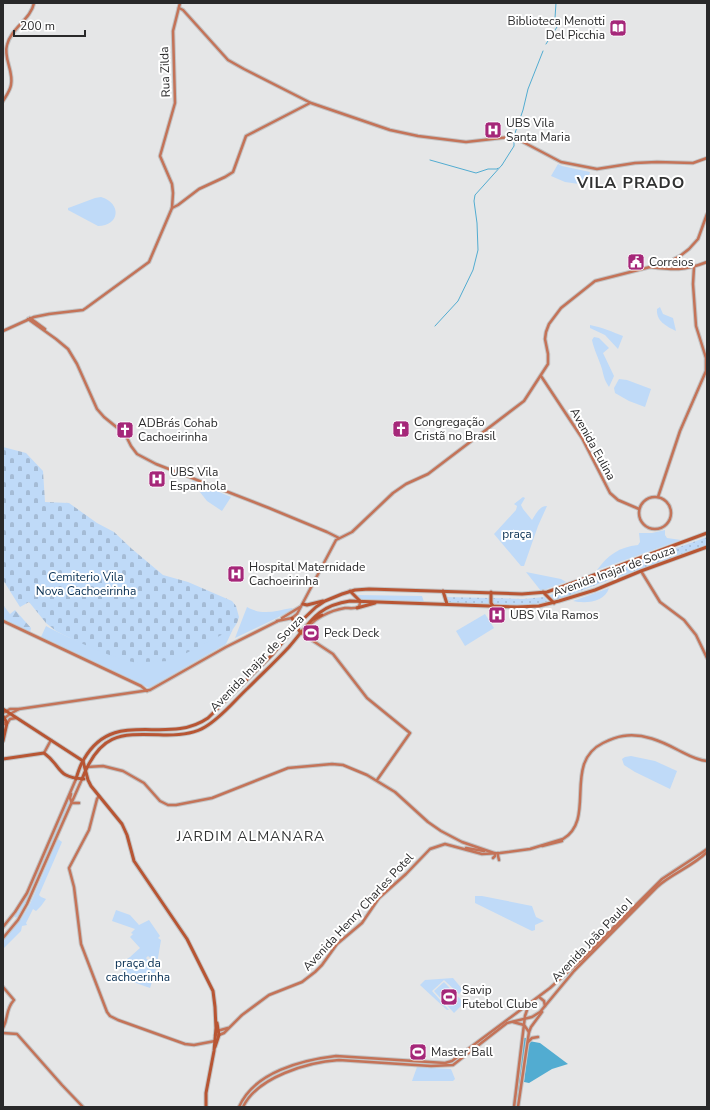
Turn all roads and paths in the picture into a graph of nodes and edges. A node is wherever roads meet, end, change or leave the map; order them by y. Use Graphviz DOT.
graph roads {
  1 [pos="34,3"];
  2 [pos="180,3"];
  3 [pos="179,8"];
  4 [pos="3,102"];
  5 [pos="311,103"];
  6 [pos="707,158"];
  7 [pos="172,208"];
  8 [pos="707,214"];
  9 [pos="707,262"];
  10 [pos="662,263"];
  11 [pos="650,267"];
  12 [pos="694,267"];
  13 [pos="663,268"];
  14 [pos="29,319"];
  15 [pos="3,331"];
  16 [pos="541,376"];
  17 [pos="658,497"];
  18 [pos="639,509"];
  19 [pos="707,534"];
  20 [pos="339,538"];
  21 [pos="707,547"];
  22 [pos="641,571"];
  23 [pos="350,591"];
  24 [pos="443,591"];
  25 [pos="491,592"];
  26 [pos="543,592"];
  27 [pos="325,601"];
  28 [pos="360,601"];
  29 [pos="377,602"];
  30 [pos="554,603"];
  31 [pos="447,604"];
  32 [pos="302,606"];
  33 [pos="493,606"];
  34 [pos="357,608"];
  35 [pos="322,615"];
  36 [pos="292,618"];
  37 [pos="3,621"];
  38 [pos="277,621"];
  39 [pos="296,626"];
  40 [pos="304,628"];
  41 [pos="301,633"];
  42 [pos="307,637"];
  43 [pos="707,658"];
  44 [pos="147,691"];
  45 [pos="19,709"];
  46 [pos="4,714"];
  47 [pos="10,714"];
  48 [pos="210,717"];
  49 [pos="18,719"];
  50 [pos="3,722"];
  51 [pos="213,722"];
  52 [pos="6,725"];
  53 [pos="51,740"];
  54 [pos="3,741"];
  55 [pos="44,753"];
  56 [pos="3,759"];
  57 [pos="90,760"];
  58 [pos="83,761"];
  59 [pos="707,761"];
  60 [pos="97,766"];
  61 [pos="86,768"];
  62 [pos="82,778"];
  63 [pos="76,779"];
  64 [pos="88,780"];
  65 [pos="377,780"];
  66 [pos="71,789"];
  67 [pos="99,796"];
  68 [pos="72,802"];
  69 [pos="79,803"];
  70 [pos="462,842"];
  71 [pos="461,848"];
  72 [pos="468,848"];
  73 [pos="707,849"];
  74 [pos="472,851"];
  75 [pos="707,852"];
  76 [pos="497,853"];
  77 [pos="493,858"];
  78 [pos="499,860"];
  79 [pos="674,871"];
  80 [pos="665,880"];
  81 [pos="3,927"];
  82 [pos="8,932"];
  83 [pos="3,938"];
  84 [pos="3,987"];
  85 [pos="539,997"];
  86 [pos="535,1000"];
  87 [pos="544,1008"];
  88 [pos="525,1018"];
  89 [pos="511,1021"];
  90 [pos="524,1025"];
  91 [pos="3,1028"];
  92 [pos="529,1032"];
  93 [pos="3,1033"];
  94 [pos="217,1033"];
  95 [pos="523,1036"];
  96 [pos="538,1037"];
  97 [pos="214,1041"];
  98 [pos="527,1042"];
  99 [pos="214,1051"];
  100 [pos="83,1107"];
  101 [pos="206,1107"];
  102 [pos="239,1107"];
  103 [pos="243,1107"];
  104 [pos="514,1107"];
  105 [pos="518,1107"];
  1 -- 4 [label="main road"];
  2 -- 3 [label="main road, Rua Zilda"];
  3 -- 5 [label="main road"];
  3 -- 7 [label="main road, Rua Zilda"];
  5 -- 6 [label="main road"];
  5 -- 7 [label="main road"];
  7 -- 14 [label="main road"];
  8 -- 10 [label="main road"];
  9 -- 12 [label="main road"];
  10 -- 11 [label="main road"];
  10 -- 13 [label="main road"];
  11 -- 13 [label="main road"];
  11 -- 16 [label="main road"];
  12 -- 13 [label="main road"];
  12 -- 17 [label="main road"];
  14 -- 15 [label="main road"];
  14 -- 20 [label="main road"];
  16 -- 18 [label="main road, Avenida Eulina"];
  16 -- 20 [label="main road"];
  17 -- 18 [label="main road"];
  17 -- 18 [label="main road"];
  19 -- 26 [label="main road, Avenida Inajar de Souza"];
  20 -- 32 [label="main road"];
  21 -- 22 [label="main road, Avenida Inajar de Souza"];
  22 -- 30 [label="main road, Avenida Inajar de Souza"];
  22 -- 43 [label="main road"];
  23 -- 24 [label="main road, Avenida Inajar de Souza"];
  23 -- 27 [label="main road, Avenida Inajar de Souza"];
  23 -- 28 [label="main road"];
  24 -- 25 [label="main road, Avenida Inajar de Souza"];
  24 -- 31 [label="main road"];
  25 -- 26 [label="main road, Avenida Inajar de Souza"];
  25 -- 33 [label="main road"];
  26 -- 30 [label="main road"];
  27 -- 32 [label="main road"];
  27 -- 39 [label="main road, Avenida Inajar de Souza"];
  28 -- 29 [label="main road, Avenida Inajar de Souza"];
  28 -- 34 [label="main road"];
  28 -- 40 [label="main road, Avenida Inajar de Souza"];
  29 -- 31 [label="main road, Avenida Inajar de Souza"];
  29 -- 34 [label="main road"];
  30 -- 33 [label="main road, Avenida Inajar de Souza"];
  31 -- 33 [label="main road, Avenida Inajar de Souza"];
  32 -- 36 [label="main road"];
  32 -- 38 [label="main road"];
  34 -- 35 [label="main road"];
  35 -- 40 [label="main road"];
  35 -- 42 [label="main road"];
  36 -- 38 [label="main road"];
  36 -- 39 [label="main road"];
  37 -- 44 [label="main road"];
  38 -- 44 [label="main road"];
  39 -- 41 [label="main road"];
  39 -- 48 [label="main road, Avenida Inajar de Souza"];
  40 -- 41 [label="main road, Avenida Inajar de Souza"];
  41 -- 42 [label="main road"];
  41 -- 51 [label="main road, Avenida Inajar de Souza"];
  42 -- 65 [label="main road"];
  44 -- 45 [label="main road"];
  45 -- 46 [label="main road"];
  45 -- 47 [label="main road"];
  45 -- 49 [label="main road"];
  46 -- 47 [label="main road"];
  46 -- 47 [label="main road"];
  46 -- 52 [label="main road"];
  47 -- 49 [label="main road"];
  48 -- 51 [label="main road"];
  48 -- 58 [label="main road, Avenida Inajar de Souza"];
  49 -- 52 [label="main road"];
  49 -- 53 [label="main road"];
  50 -- 52 [label="main road"];
  51 -- 57 [label="main road, Avenida Inajar de Souza"];
  52 -- 54 [label="main road"];
  53 -- 55 [label="main road"];
  53 -- 58 [label="main road"];
  55 -- 56 [label="main road"];
  55 -- 63 [label="main road"];
  57 -- 60 [label="main road"];
  57 -- 61 [label="main road, Avenida Inajar de Souza"];
  58 -- 61 [label="main road"];
  58 -- 63 [label="main road, Avenida Inajar de Souza"];
  59 -- 76 [label="main road"];
  60 -- 61 [label="main road"];
  60 -- 65 [label="main road"];
  61 -- 62 [label="main road, Avenida Inajar de Souza"];
  61 -- 64 [label="main road"];
  62 -- 63 [label="main road"];
  62 -- 64 [label="main road"];
  62 -- 68 [label="main road, Avenida Inajar de Souza"];
  63 -- 66 [label="main road, Avenida Inajar de Souza"];
  64 -- 67 [label="main road"];
  65 -- 70 [label="main road"];
  66 -- 68 [label="main road"];
  66 -- 81 [label="main road, Avenida Inajar de Souza"];
  67 -- 94 [label="main road"];
  67 -- 97 [label="main road"];
  68 -- 69 [label="main road"];
  68 -- 82 [label="main road, Avenida Inajar de Souza"];
  70 -- 72 [label="main road"];
  70 -- 76 [label="main road"];
  71 -- 72 [label="main road, Avenida Henry Charles Potel"];
  71 -- 74 [label="main road, Avenida Henry Charles Potel"];
  71 -- 94 [label="main road, Avenida Henry Charles Potel"];
  72 -- 74 [label="main road"];
  72 -- 76 [label="main road, Avenida Henry Charles Potel"];
  73 -- 79 [label="main road, Avenida João Paulo I"];
  74 -- 76 [label="main road, Avenida Henry Charles Potel"];
  75 -- 80 [label="main road, Avenida João Paulo I"];
  76 -- 77 [label="main road"];
  76 -- 78 [label="main road"];
  79 -- 80 [label="main road"];
  79 -- 85 [label="main road, Avenida João Paulo I"];
  80 -- 87 [label="main road, Avenida João Paulo I"];
  81 -- 82 [label="main road"];
  82 -- 83 [label="main road, Avenida Inajar de Souza"];
  84 -- 91 [label="main road"];
  85 -- 86 [label="main road, Avenida João Paulo I"];
  85 -- 87 [label="main road"];
  86 -- 88 [label="main road"];
  86 -- 102 [label="main road, Avenida João Paulo I"];
  87 -- 88 [label="main road, Avenida João Paulo I"];
  87 -- 92 [label="main road"];
  88 -- 89 [label="main road, Avenida João Paulo I"];
  88 -- 90 [label="main road"];
  89 -- 90 [label="main road"];
  89 -- 103 [label="main road, Avenida João Paulo I"];
  90 -- 92 [label="main road"];
  90 -- 95 [label="main road"];
  92 -- 98 [label="main road"];
  93 -- 100 [label="main road"];
  94 -- 97 [label="main road"];
  94 -- 99 [label="main road"];
  95 -- 98 [label="main road"];
  95 -- 104 [label="main road"];
  96 -- 98 [label="main road"];
  97 -- 99 [label="main road"];
  98 -- 105 [label="main road"];
  99 -- 101 [label="main road"];
}
